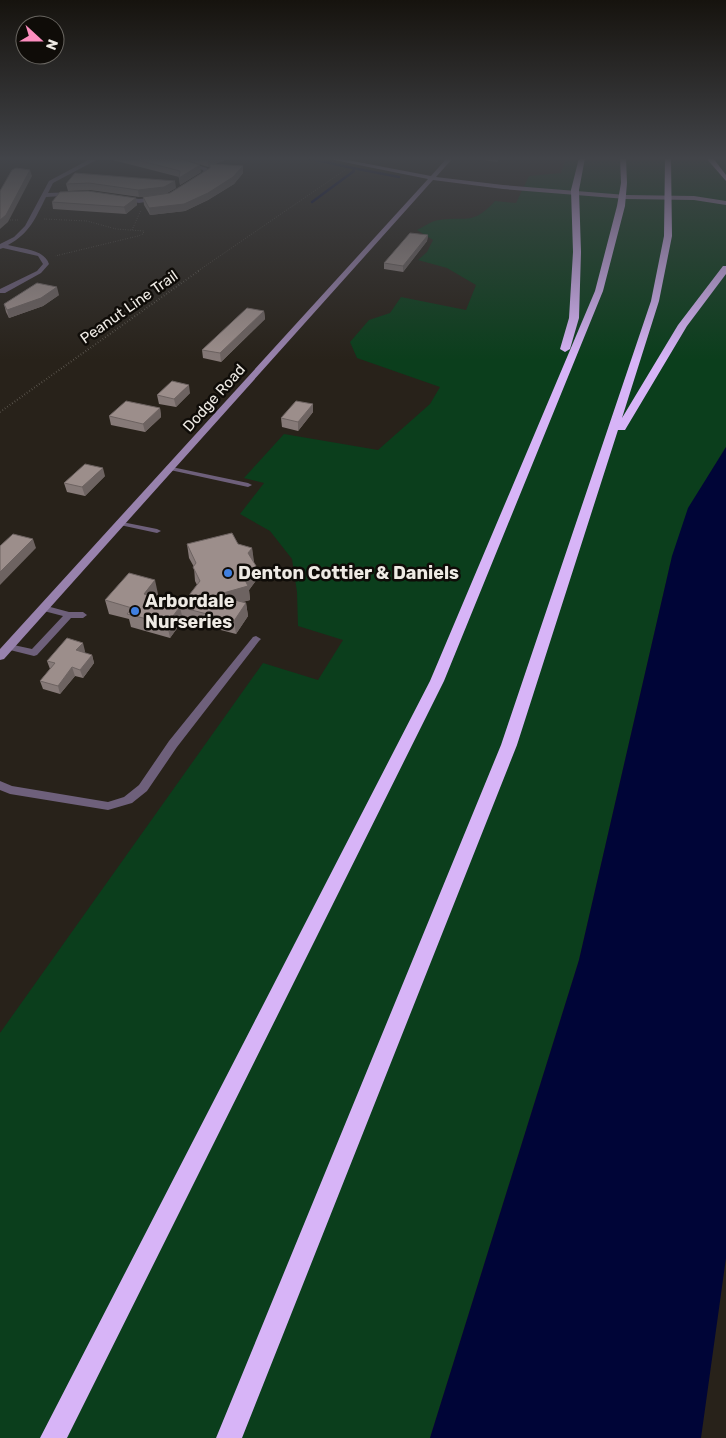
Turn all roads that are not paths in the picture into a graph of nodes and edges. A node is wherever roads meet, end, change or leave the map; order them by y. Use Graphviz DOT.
graph roads {
  1 [pos="28,225"];
  2 [pos="390,225"];
  3 [pos="576,225"];
  4 [pos="616,225"];
  5 [pos="668,225"];
  6 [pos="2,246"];
  7 [pos="726,268"];
  8 [pos="1,291"];
  9 [pos="1,300"];
  10 [pos="551,406"];
  11 [pos="607,450"];
  12 [pos="170,468"];
  13 [pos="248,485"];
  14 [pos="120,523"];
  15 [pos="157,531"];
  16 [pos="43,608"];
  17 [pos="69,615"];
  18 [pos="83,615"];
  19 [pos="256,638"];
  20 [pos="9,646"];
  21 [pos="0,656"];
  22 [pos="0,785"];
  23 [pos="52,1438"];
  24 [pos="229,1438"];
  1 -- 6 [label="street"];
  2 -- 12 [label="street, Dodge Road"];
  3 -- 10 [label="highway"];
  4 -- 10 [label="highway"];
  5 -- 11 [label="highway"];
  6 -- 8 [label="street"];
  7 -- 11 [label="highway"];
  8 -- 9 [label="street"];
  10 -- 23 [label="highway"];
  11 -- 24 [label="highway"];
  12 -- 13 [label="lane"];
  12 -- 14 [label="street, Dodge Road"];
  14 -- 15 [label="lane"];
  14 -- 16 [label="street, Dodge Road"];
  16 -- 17 [label="lane"];
  16 -- 20 [label="street, Dodge Road"];
  17 -- 18 [label="lane"];
  17 -- 20 [label="lane"];
  19 -- 22 [label="lane"];
  20 -- 21 [label="street, Dodge Road"];
}
